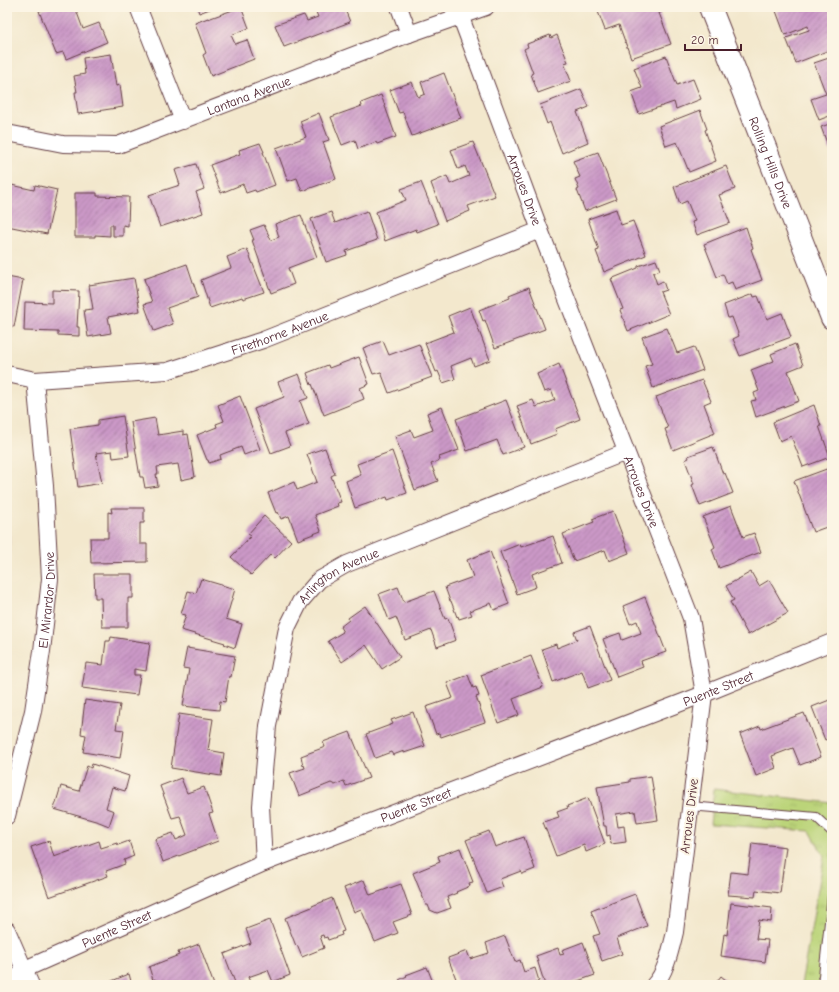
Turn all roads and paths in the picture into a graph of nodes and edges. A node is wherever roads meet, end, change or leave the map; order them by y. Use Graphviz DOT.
graph roads {
  1 [pos="138,7"];
  2 [pos="399,7"];
  3 [pos="486,7"];
  4 [pos="710,7"];
  5 [pos="460,15"];
  6 [pos="409,34"];
  7 [pos="183,121"];
  8 [pos="7,133"];
  9 [pos="540,230"];
  10 [pos="832,318"];
  11 [pos="7,374"];
  12 [pos="35,380"];
  13 [pos="626,452"];
  14 [pos="832,642"];
  15 [pos="704,694"];
  16 [pos="690,806"];
  17 [pos="7,816"];
  18 [pos="832,832"];
  19 [pos="264,863"];
  20 [pos="832,895"];
  21 [pos="7,930"];
  22 [pos="24,969"];
  23 [pos="10,985"];
  24 [pos="31,985"];
  25 [pos="654,985"];
  26 [pos="822,985"];
  1 -- 7 [label="street"];
  2 -- 6 [label="street"];
  3 -- 5 [label="street, Lantana Avenue"];
  4 -- 10 [label="street, Rolling Hills Drive"];
  5 -- 6 [label="street, Lantana Avenue"];
  5 -- 9 [label="street, Arroues Drive"];
  6 -- 7 [label="street, Lantana Avenue"];
  7 -- 8 [label="street, Lantana Avenue"];
  9 -- 12 [label="street, Firethorne Avenue"];
  9 -- 13 [label="street, Arroues Drive"];
  11 -- 12 [label="street, Firethorne Avenue"];
  12 -- 17 [label="street, El Mirardor Drive"];
  13 -- 15 [label="street, Arroues Drive"];
  13 -- 19 [label="street, Arlington Avenue"];
  14 -- 15 [label="street, Puente Street"];
  15 -- 16 [label="street, Arroues Drive"];
  15 -- 19 [label="street, Puente Street"];
  16 -- 18 [label="lane"];
  16 -- 25 [label="street, Arroues Drive"];
  19 -- 22 [label="street, Puente Street"];
  20 -- 26 [label="lane"];
  21 -- 22 [label="street"];
  22 -- 23 [label="street, Puente Street"];
  22 -- 24 [label="street"];
}
